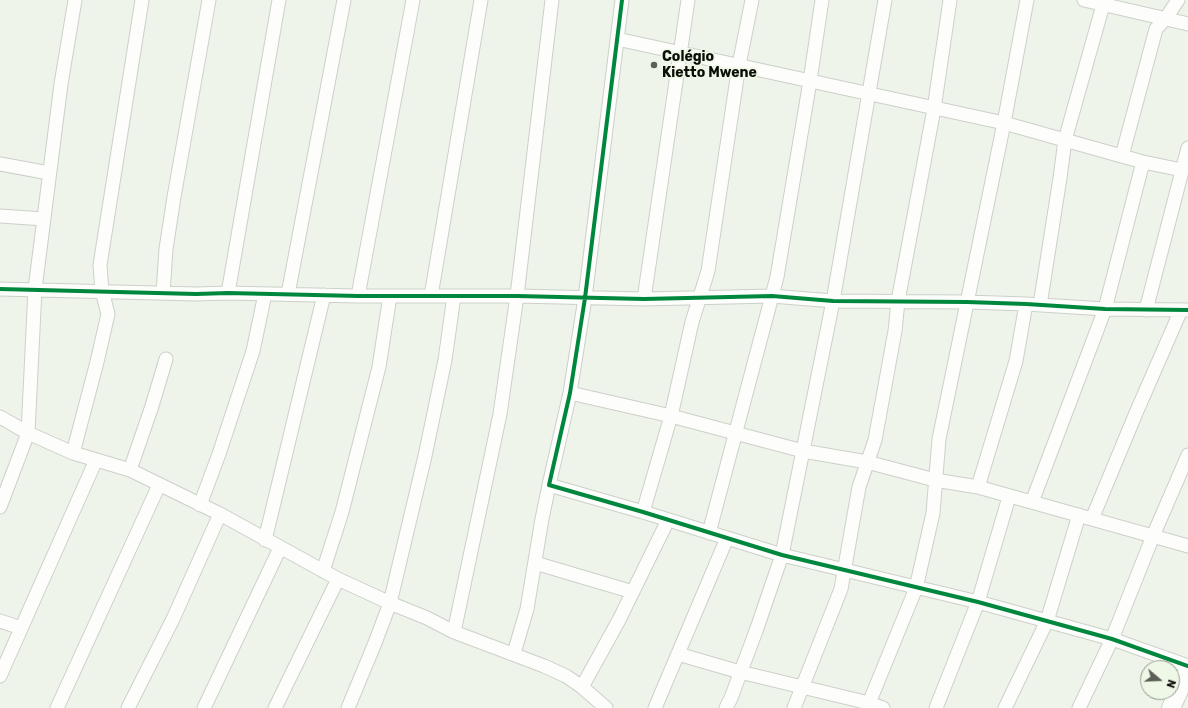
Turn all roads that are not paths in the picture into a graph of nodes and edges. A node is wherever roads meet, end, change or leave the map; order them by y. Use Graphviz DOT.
graph roads {
  1 [pos="74,0"];
  2 [pos="142,0"];
  3 [pos="209,0"];
  4 [pos="279,0"];
  5 [pos="344,0"];
  6 [pos="412,0"];
  7 [pos="481,0"];
  8 [pos="552,0"];
  9 [pos="622,0"];
  10 [pos="688,0"];
  11 [pos="752,0"];
  12 [pos="822,0"];
  13 [pos="885,0"];
  14 [pos="950,0"];
  15 [pos="1027,0"];
  16 [pos="1084,0"];
  17 [pos="1178,0"];
  18 [pos="1110,4"];
  19 [pos="1166,18"];
  20 [pos="1188,24"];
  21 [pos="617,39"];
  22 [pos="680,52"];
  23 [pos="739,65"];
  24 [pos="810,82"];
  25 [pos="868,93"];
  26 [pos="934,109"];
  27 [pos="1004,123"];
  28 [pos="1065,140"];
  29 [pos="1188,148"];
  30 [pos="1122,156"];
  31 [pos="1143,162"];
  32 [pos="0,164"];
  33 [pos="1182,170"];
  34 [pos="49,173"];
  35 [pos="0,216"];
  36 [pos="44,219"];
  37 [pos="0,289"];
  38 [pos="35,289"];
  39 [pos="102,291"];
  40 [pos="163,293"];
  41 [pos="228,293"];
  42 [pos="265,294"];
  43 [pos="288,294"];
  44 [pos="324,295"];
  45 [pos="358,296"];
  46 [pos="390,296"];
  47 [pos="431,296"];
  48 [pos="454,296"];
  49 [pos="517,296"];
  50 [pos="772,296"];
  51 [pos="701,297"];
  52 [pos="585,298"];
  53 [pos="644,299"];
  54 [pos="833,301"];
  55 [pos="898,301"];
  56 [pos="967,302"];
  57 [pos="1026,304"];
  58 [pos="1040,305"];
  59 [pos="1105,309"];
  60 [pos="1146,310"];
  61 [pos="1185,310"];
  62 [pos="166,359"];
  63 [pos="570,393"];
  64 [pos="671,416"];
  65 [pos="0,417"];
  66 [pos="28,433"];
  67 [pos="735,433"];
  68 [pos="803,451"];
  69 [pos="73,453"];
  70 [pos="1188,455"];
  71 [pos="96,460"];
  72 [pos="867,462"];
  73 [pos="130,470"];
  74 [pos="935,480"];
  75 [pos="160,485"];
  76 [pos="549,485"];
  77 [pos="978,487"];
  78 [pos="1010,497"];
  79 [pos="1032,502"];
  80 [pos="200,505"];
  81 [pos="0,507"];
  82 [pos="643,512"];
  83 [pos="220,514"];
  84 [pos="1079,515"];
  85 [pos="1092,519"];
  86 [pos="668,520"];
  87 [pos="709,533"];
  88 [pos="1153,536"];
  89 [pos="727,538"];
  90 [pos="266,540"];
  91 [pos="1188,546"];
  92 [pos="280,548"];
  93 [pos="782,555"];
  94 [pos="535,563"];
  95 [pos="845,570"];
  96 [pos="323,571"];
  97 [pos="338,579"];
  98 [pos="916,588"];
  99 [pos="633,592"];
  100 [pos="978,602"];
  101 [pos="390,603"];
  102 [pos="0,621"];
  103 [pos="1047,621"];
  104 [pos="21,628"];
  105 [pos="454,632"];
  106 [pos="1112,639"];
  107 [pos="514,653"];
  108 [pos="678,654"];
  109 [pos="1188,666"];
  110 [pos="1188,670"];
  111 [pos="740,672"];
  112 [pos="0,676"];
  113 [pos="582,687"];
  114 [pos="803,687"];
  115 [pos="868,706"];
  116 [pos="56,708"];
  117 [pos="128,708"];
  118 [pos="204,708"];
  119 [pos="275,708"];
  120 [pos="348,708"];
  121 [pos="606,708"];
  122 [pos="655,708"];
  123 [pos="726,708"];
  124 [pos="794,708"];
  125 [pos="883,708"];
  126 [pos="936,708"];
  127 [pos="1004,708"];
  128 [pos="1079,708"];
  129 [pos="1171,708"];
  1 -- 34 [label="street"];
  2 -- 39 [label="street"];
  3 -- 40 [label="street"];
  4 -- 41 [label="street"];
  5 -- 43 [label="street"];
  6 -- 45 [label="street"];
  7 -- 47 [label="street"];
  8 -- 49 [label="street"];
  9 -- 21 [label="street"];
  10 -- 22 [label="street"];
  11 -- 23 [label="street"];
  12 -- 24 [label="street"];
  13 -- 25 [label="street"];
  14 -- 26 [label="street"];
  15 -- 27 [label="street"];
  16 -- 18 [label="street"];
  17 -- 19 [label="street"];
  18 -- 19 [label="street"];
  18 -- 28 [label="street"];
  19 -- 20 [label="street"];
  19 -- 30 [label="street"];
  21 -- 22 [label="street"];
  21 -- 52 [label="street"];
  22 -- 23 [label="street"];
  22 -- 53 [label="street"];
  23 -- 24 [label="street"];
  23 -- 51 [label="street"];
  24 -- 25 [label="street"];
  24 -- 50 [label="street"];
  25 -- 26 [label="street"];
  25 -- 54 [label="street"];
  26 -- 27 [label="street"];
  26 -- 55 [label="street"];
  27 -- 28 [label="street"];
  27 -- 56 [label="street"];
  28 -- 30 [label="street"];
  28 -- 58 [label="street"];
  29 -- 33 [label="street"];
  30 -- 31 [label="street"];
  31 -- 33 [label="street"];
  31 -- 59 [label="street"];
  32 -- 34 [label="street"];
  33 -- 60 [label="street"];
  34 -- 36 [label="street"];
  35 -- 36 [label="street"];
  36 -- 38 [label="street"];
  37 -- 38 [label="street"];
  38 -- 39 [label="street"];
  38 -- 66 [label="street"];
  39 -- 40 [label="street"];
  39 -- 69 [label="street"];
  40 -- 41 [label="street"];
  41 -- 42 [label="street"];
  42 -- 43 [label="street"];
  42 -- 80 [label="street"];
  43 -- 44 [label="street"];
  44 -- 45 [label="street"];
  44 -- 90 [label="street"];
  45 -- 46 [label="street"];
  46 -- 47 [label="street"];
  46 -- 96 [label="street"];
  47 -- 48 [label="street"];
  48 -- 49 [label="street"];
  48 -- 101 [label="street"];
  49 -- 52 [label="street"];
  49 -- 105 [label="street"];
  50 -- 51 [label="street"];
  50 -- 54 [label="street"];
  50 -- 67 [label="street"];
  51 -- 53 [label="street"];
  51 -- 64 [label="street"];
  52 -- 53 [label="street"];
  52 -- 63 [label="street"];
  54 -- 55 [label="street"];
  54 -- 68 [label="street"];
  55 -- 56 [label="street"];
  55 -- 72 [label="street"];
  56 -- 57 [label="street"];
  56 -- 74 [label="street"];
  57 -- 58 [label="street"];
  57 -- 77 [label="street"];
  58 -- 59 [label="street"];
  59 -- 60 [label="street"];
  59 -- 79 [label="street"];
  60 -- 61 [label="street"];
  61 -- 85 [label="street"];
  62 -- 73 [label="street"];
  63 -- 64 [label="street"];
  63 -- 76 [label="street"];
  64 -- 67 [label="street"];
  64 -- 82 [label="street"];
  65 -- 66 [label="street"];
  66 -- 69 [label="street"];
  66 -- 81 [label="street"];
  67 -- 68 [label="street"];
  67 -- 87 [label="street"];
  68 -- 72 [label="street"];
  68 -- 93 [label="street"];
  69 -- 71 [label="street"];
  70 -- 88 [label="street"];
  71 -- 73 [label="street"];
  71 -- 104 [label="street"];
  72 -- 74 [label="street"];
  72 -- 95 [label="street"];
  73 -- 75 [label="street"];
  74 -- 77 [label="street"];
  74 -- 98 [label="street"];
  75 -- 80 [label="street"];
  75 -- 116 [label="street"];
  76 -- 82 [label="street"];
  76 -- 94 [label="street"];
  77 -- 78 [label="street"];
  78 -- 79 [label="street"];
  78 -- 100 [label="street"];
  79 -- 84 [label="street"];
  80 -- 83 [label="street"];
  82 -- 86 [label="street"];
  83 -- 90 [label="street"];
  83 -- 117 [label="street"];
  84 -- 85 [label="street"];
  84 -- 103 [label="street"];
  85 -- 88 [label="street"];
  86 -- 87 [label="street"];
  86 -- 99 [label="street"];
  87 -- 89 [label="street"];
  88 -- 91 [label="street"];
  88 -- 106 [label="street"];
  89 -- 93 [label="street"];
  89 -- 108 [label="street"];
  90 -- 92 [label="street"];
  92 -- 96 [label="street"];
  92 -- 118 [label="street"];
  93 -- 95 [label="street"];
  93 -- 111 [label="street"];
  94 -- 99 [label="street"];
  94 -- 107 [label="street"];
  95 -- 98 [label="street"];
  95 -- 114 [label="street"];
  96 -- 97 [label="street"];
  97 -- 101 [label="street"];
  97 -- 119 [label="street"];
  98 -- 100 [label="street"];
  98 -- 115 [label="street"];
  99 -- 113 [label="street"];
  100 -- 103 [label="street"];
  100 -- 126 [label="street"];
  101 -- 105 [label="street"];
  101 -- 120 [label="street"];
  102 -- 104 [label="street"];
  103 -- 106 [label="street"];
  103 -- 127 [label="street"];
  104 -- 112 [label="street"];
  105 -- 107 [label="street"];
  106 -- 109 [label="street"];
  106 -- 128 [label="street"];
  107 -- 113 [label="street"];
  108 -- 111 [label="street"];
  108 -- 122 [label="street"];
  110 -- 129 [label="main road"];
  111 -- 114 [label="street"];
  111 -- 123 [label="street"];
  113 -- 121 [label="street"];
  114 -- 115 [label="street"];
  114 -- 124 [label="street"];
  115 -- 125 [label="street"];
}
